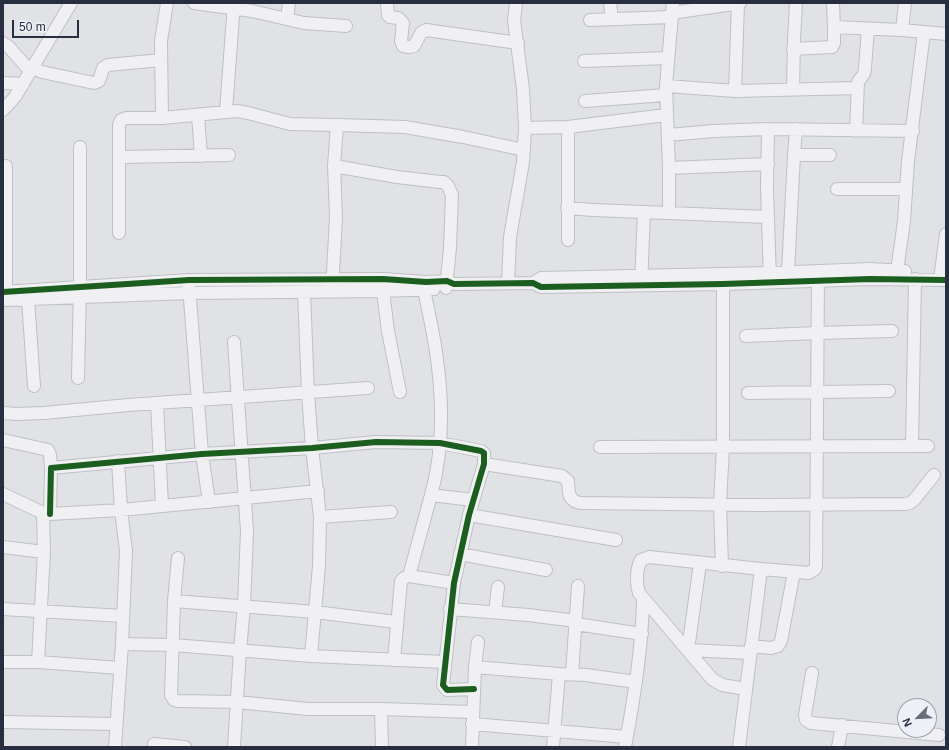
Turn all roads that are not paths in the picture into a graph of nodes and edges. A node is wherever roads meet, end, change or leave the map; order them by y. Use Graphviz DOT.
graph roads {
  1 [pos="71,3"];
  2 [pos="167,3"];
  3 [pos="194,3"];
  4 [pos="289,3"];
  5 [pos="387,3"];
  6 [pos="516,3"];
  7 [pos="610,3"];
  8 [pos="739,3"];
  9 [pos="796,3"];
  10 [pos="833,3"];
  11 [pos="905,3"];
  12 [pos="234,6"];
  13 [pos="672,11"];
  14 [pos="288,19"];
  15 [pos="612,19"];
  16 [pos="590,20"];
  17 [pos="346,26"];
  18 [pos="834,27"];
  19 [pos="868,29"];
  20 [pos="902,30"];
  21 [pos="924,32"];
  22 [pos="946,34"];
  23 [pos="3,42"];
  24 [pos="518,43"];
  25 [pos="794,49"];
  26 [pos="668,58"];
  27 [pos="161,60"];
  28 [pos="584,61"];
  29 [pos="31,70"];
  30 [pos="3,83"];
  31 [pos="23,84"];
  32 [pos="857,88"];
  33 [pos="793,90"];
  34 [pos="666,91"];
  35 [pos="735,91"];
  36 [pos="585,101"];
  37 [pos="3,110"];
  38 [pos="226,111"];
  39 [pos="198,115"];
  40 [pos="666,115"];
  41 [pos="162,118"];
  42 [pos="337,125"];
  43 [pos="568,127"];
  44 [pos="525,128"];
  45 [pos="768,129"];
  46 [pos="796,129"];
  47 [pos="856,131"];
  48 [pos="913,131"];
  49 [pos="668,135"];
  50 [pos="80,147"];
  51 [pos="524,150"];
  52 [pos="229,155"];
  53 [pos="794,155"];
  54 [pos="830,155"];
  55 [pos="120,156"];
  56 [pos="201,156"];
  57 [pos="768,164"];
  58 [pos="6,166"];
  59 [pos="334,166"];
  60 [pos="669,168"];
  61 [pos="837,189"];
  62 [pos="906,190"];
  63 [pos="567,208"];
  64 [pos="644,212"];
  65 [pos="670,213"];
  66 [pos="768,217"];
  67 [pos="119,233"];
  68 [pos="946,234"];
  69 [pos="568,240"];
  70 [pos="897,271"];
  71 [pos="788,272"];
  72 [pos="944,274"];
  73 [pos="818,275"];
  74 [pos="770,278"];
  75 [pos="723,279"];
  76 [pos="915,279"];
  77 [pos="189,280"];
  78 [pos="641,281"];
  79 [pos="508,283"];
  80 [pos="449,284"];
  81 [pos="332,285"];
  82 [pos="424,289"];
  83 [pos="106,291"];
  84 [pos="383,291"];
  85 [pos="79,292"];
  86 [pos="304,292"];
  87 [pos="189,293"];
  88 [pos="5,296"];
  89 [pos="28,299"];
  90 [pos="817,332"];
  91 [pos="892,332"];
  92 [pos="746,336"];
  93 [pos="234,342"];
  94 [pos="78,378"];
  95 [pos="34,386"];
  96 [pos="368,388"];
  97 [pos="308,392"];
  98 [pos="400,392"];
  99 [pos="817,392"];
  100 [pos="889,392"];
  101 [pos="748,393"];
  102 [pos="238,397"];
  103 [pos="198,400"];
  104 [pos="156,403"];
  105 [pos="3,413"];
  106 [pos="3,440"];
  107 [pos="440,443"];
  108 [pos="912,446"];
  109 [pos="928,446"];
  110 [pos="600,447"];
  111 [pos="723,447"];
  112 [pos="817,447"];
  113 [pos="312,448"];
  114 [pos="242,453"];
  115 [pos="202,454"];
  116 [pos="159,458"];
  117 [pos="118,461"];
  118 [pos="484,464"];
  119 [pos="50,468"];
  120 [pos="934,475"];
  121 [pos="318,491"];
  122 [pos="3,494"];
  123 [pos="431,495"];
  124 [pos="244,498"];
  125 [pos="473,500"];
  126 [pos="209,502"];
  127 [pos="720,504"];
  128 [pos="817,505"];
  129 [pos="162,506"];
  130 [pos="121,510"];
  131 [pos="391,512"];
  132 [pos="46,513"];
  133 [pos="469,515"];
  134 [pos="320,517"];
  135 [pos="616,540"];
  136 [pos="3,547"];
  137 [pos="44,552"];
  138 [pos="460,554"];
  139 [pos="178,558"];
  140 [pos="700,563"];
  141 [pos="722,566"];
  142 [pos="761,569"];
  143 [pos="546,570"];
  144 [pos="794,572"];
  145 [pos="409,576"];
  146 [pos="454,582"];
  147 [pos="578,586"];
  148 [pos="498,587"];
  149 [pos="643,600"];
  150 [pos="174,601"];
  151 [pos="244,606"];
  152 [pos="3,609"];
  153 [pos="450,609"];
  154 [pos="41,612"];
  155 [pos="315,612"];
  156 [pos="495,612"];
  157 [pos="123,616"];
  158 [pos="396,622"];
  159 [pos="576,622"];
  160 [pos="642,634"];
  161 [pos="478,642"];
  162 [pos="122,644"];
  163 [pos="173,645"];
  164 [pos="750,649"];
  165 [pos="240,650"];
  166 [pos="688,650"];
  167 [pos="311,656"];
  168 [pos="394,660"];
  169 [pos="3,662"];
  170 [pos="38,662"];
  171 [pos="445,662"];
  172 [pos="475,667"];
  173 [pos="120,668"];
  174 [pos="812,673"];
  175 [pos="558,674"];
  176 [pos="572,674"];
  177 [pos="636,682"];
  178 [pos="474,689"];
  179 [pos="746,689"];
  180 [pos="237,702"];
  181 [pos="381,709"];
  182 [pos="472,718"];
  183 [pos="3,722"];
  184 [pos="116,724"];
  185 [pos="842,725"];
  186 [pos="553,731"];
  187 [pos="939,735"];
  188 [pos="626,742"];
  189 [pos="154,744"];
  190 [pos="115,747"];
  191 [pos="185,747"];
  192 [pos="234,747"];
  193 [pos="382,747"];
  194 [pos="472,747"];
  195 [pos="553,747"];
  196 [pos="739,747"];
  197 [pos="838,747"];
  1 -- 29 [label="street"];
  2 -- 27 [label="street"];
  3 -- 12 [label="street"];
  4 -- 14 [label="street"];
  5 -- 24 [label="street"];
  6 -- 24 [label="street"];
  7 -- 15 [label="street"];
  8 -- 13 [label="street"];
  8 -- 35 [label="street"];
  9 -- 25 [label="street"];
  10 -- 18 [label="street"];
  11 -- 20 [label="street"];
  12 -- 14 [label="street"];
  12 -- 38 [label="street"];
  13 -- 15 [label="street"];
  13 -- 26 [label="street"];
  14 -- 17 [label="street"];
  15 -- 16 [label="street"];
  18 -- 19 [label="street"];
  18 -- 25 [label="street"];
  19 -- 20 [label="street"];
  19 -- 32 [label="street"];
  20 -- 21 [label="street"];
  21 -- 22 [label="street"];
  21 -- 48 [label="street"];
  23 -- 29 [label="street"];
  24 -- 44 [label="street"];
  25 -- 33 [label="street"];
  26 -- 28 [label="street"];
  26 -- 34 [label="street"];
  27 -- 29 [label="street"];
  27 -- 41 [label="street"];
  29 -- 31 [label="street"];
  30 -- 31 [label="street"];
  31 -- 37 [label="street"];
  32 -- 33 [label="street"];
  32 -- 47 [label="street"];
  33 -- 35 [label="street"];
  34 -- 35 [label="street"];
  34 -- 36 [label="street"];
  34 -- 40 [label="street"];
  38 -- 39 [label="street"];
  38 -- 42 [label="street"];
  39 -- 41 [label="street"];
  39 -- 56 [label="street"];
  40 -- 43 [label="street"];
  40 -- 49 [label="street"];
  41 -- 55 [label="street"];
  42 -- 51 [label="street"];
  42 -- 59 [label="street"];
  43 -- 44 [label="street"];
  43 -- 63 [label="street"];
  44 -- 51 [label="street"];
  45 -- 46 [label="street"];
  45 -- 49 [label="street"];
  45 -- 57 [label="street"];
  46 -- 47 [label="street"];
  46 -- 53 [label="street"];
  47 -- 48 [label="street"];
  48 -- 62 [label="street"];
  49 -- 60 [label="street"];
  50 -- 85 [label="street"];
  51 -- 79 [label="street"];
  52 -- 56 [label="street"];
  53 -- 54 [label="street"];
  53 -- 71 [label="street"];
  55 -- 56 [label="street"];
  55 -- 67 [label="street"];
  57 -- 60 [label="street"];
  57 -- 66 [label="street"];
  58 -- 88 [label="street"];
  59 -- 80 [label="street"];
  59 -- 81 [label="street"];
  60 -- 65 [label="street"];
  61 -- 62 [label="street"];
  62 -- 70 [label="street"];
  63 -- 64 [label="street"];
  63 -- 69 [label="street"];
  64 -- 65 [label="street"];
  64 -- 78 [label="street"];
  65 -- 66 [label="street"];
  66 -- 74 [label="street"];
  68 -- 72 [label="street"];
  70 -- 72 [label="street"];
  70 -- 73 [label="street"];
  71 -- 73 [label="street"];
  71 -- 74 [label="street"];
  72 -- 76 [label="street"];
  73 -- 74 [label="street"];
  73 -- 76 [label="street"];
  73 -- 90 [label="street"];
  74 -- 75 [label="street"];
  75 -- 78 [label="street"];
  75 -- 111 [label="street"];
  76 -- 108 [label="street"];
  77 -- 81 [label="street"];
  77 -- 83 [label="street"];
  77 -- 87 [label="street"];
  78 -- 79 [label="street"];
  79 -- 80 [label="street"];
  80 -- 81 [label="street"];
  80 -- 82 [label="street"];
  81 -- 84 [label="street"];
  81 -- 86 [label="street"];
  82 -- 84 [label="street"];
  82 -- 107 [label="street"];
  83 -- 85 [label="street"];
  83 -- 87 [label="street"];
  84 -- 98 [label="street"];
  85 -- 88 [label="street"];
  85 -- 89 [label="street"];
  85 -- 94 [label="street"];
  86 -- 87 [label="street"];
  86 -- 97 [label="street"];
  87 -- 103 [label="street"];
  88 -- 89 [label="street"];
  89 -- 95 [label="street"];
  90 -- 91 [label="street"];
  90 -- 92 [label="street"];
  90 -- 99 [label="street"];
  93 -- 102 [label="street"];
  96 -- 97 [label="street"];
  97 -- 102 [label="street"];
  97 -- 113 [label="street"];
  99 -- 100 [label="street"];
  99 -- 101 [label="street"];
  99 -- 112 [label="street"];
  102 -- 103 [label="street"];
  102 -- 114 [label="street"];
  103 -- 104 [label="street"];
  103 -- 115 [label="street"];
  104 -- 105 [label="street"];
  104 -- 116 [label="street"];
  106 -- 119 [label="street"];
  107 -- 113 [label="street"];
  107 -- 118 [label="street"];
  107 -- 123 [label="street"];
  108 -- 109 [label="street"];
  108 -- 112 [label="street"];
  110 -- 111 [label="street"];
  111 -- 112 [label="street"];
  111 -- 127 [label="street"];
  112 -- 128 [label="street"];
  113 -- 114 [label="street"];
  113 -- 121 [label="street"];
  114 -- 115 [label="street"];
  114 -- 124 [label="street"];
  115 -- 116 [label="street"];
  115 -- 126 [label="street"];
  116 -- 117 [label="street"];
  116 -- 129 [label="street"];
  117 -- 119 [label="street"];
  117 -- 130 [label="street"];
  118 -- 125 [label="street"];
  118 -- 127 [label="street"];
  119 -- 132 [label="street"];
  120 -- 128 [label="street"];
  121 -- 124 [label="street"];
  121 -- 134 [label="street"];
  122 -- 132 [label="street"];
  123 -- 125 [label="street"];
  123 -- 145 [label="street"];
  124 -- 126 [label="street"];
  124 -- 151 [label="street"];
  125 -- 133 [label="street"];
  126 -- 129 [label="street"];
  127 -- 128 [label="street"];
  127 -- 141 [label="street"];
  128 -- 144 [label="street"];
  129 -- 130 [label="street"];
  130 -- 132 [label="street"];
  130 -- 157 [label="street"];
  131 -- 134 [label="street"];
  132 -- 137 [label="street"];
  133 -- 135 [label="street"];
  133 -- 138 [label="street"];
  134 -- 155 [label="street"];
  136 -- 137 [label="street"];
  137 -- 154 [label="street"];
  138 -- 143 [label="street"];
  138 -- 146 [label="street"];
  139 -- 150 [label="street"];
  140 -- 141 [label="street"];
  140 -- 149 [label="street"];
  140 -- 166 [label="street"];
  141 -- 142 [label="street"];
  142 -- 144 [label="street"];
  142 -- 164 [label="street"];
  144 -- 164 [label="street"];
  145 -- 146 [label="street"];
  145 -- 158 [label="street"];
  146 -- 153 [label="street"];
  147 -- 159 [label="street"];
  148 -- 156 [label="street"];
  149 -- 160 [label="street"];
  149 -- 166 [label="street"];
  150 -- 151 [label="street"];
  150 -- 163 [label="street"];
  151 -- 155 [label="street"];
  151 -- 165 [label="street"];
  152 -- 154 [label="street"];
  153 -- 156 [label="street"];
  153 -- 171 [label="street"];
  154 -- 157 [label="street"];
  154 -- 170 [label="street"];
  155 -- 158 [label="street"];
  155 -- 167 [label="street"];
  156 -- 159 [label="street"];
  157 -- 162 [label="street"];
  158 -- 168 [label="street"];
  159 -- 160 [label="street"];
  159 -- 176 [label="street"];
  160 -- 177 [label="street"];
  161 -- 172 [label="street"];
  162 -- 163 [label="street"];
  162 -- 173 [label="street"];
  163 -- 165 [label="street"];
  163 -- 180 [label="street"];
  164 -- 166 [label="street"];
  164 -- 179 [label="street"];
  165 -- 167 [label="street"];
  165 -- 180 [label="street"];
  166 -- 179 [label="street"];
  167 -- 168 [label="street"];
  168 -- 171 [label="street"];
  169 -- 170 [label="street"];
  170 -- 173 [label="street"];
  171 -- 178 [label="street"];
  172 -- 175 [label="street"];
  172 -- 178 [label="street"];
  173 -- 184 [label="street"];
  174 -- 185 [label="street"];
  175 -- 176 [label="street"];
  175 -- 186 [label="street"];
  176 -- 177 [label="street"];
  177 -- 188 [label="street"];
  178 -- 182 [label="street"];
  179 -- 196 [label="street"];
  180 -- 181 [label="street"];
  180 -- 192 [label="street"];
  181 -- 182 [label="street"];
  181 -- 193 [label="street"];
  182 -- 186 [label="street"];
  182 -- 194 [label="street"];
  183 -- 184 [label="street"];
  184 -- 190 [label="street"];
  185 -- 187 [label="street"];
  185 -- 197 [label="street"];
  186 -- 188 [label="street"];
  186 -- 195 [label="street"];
  189 -- 191 [label="street"];
}
